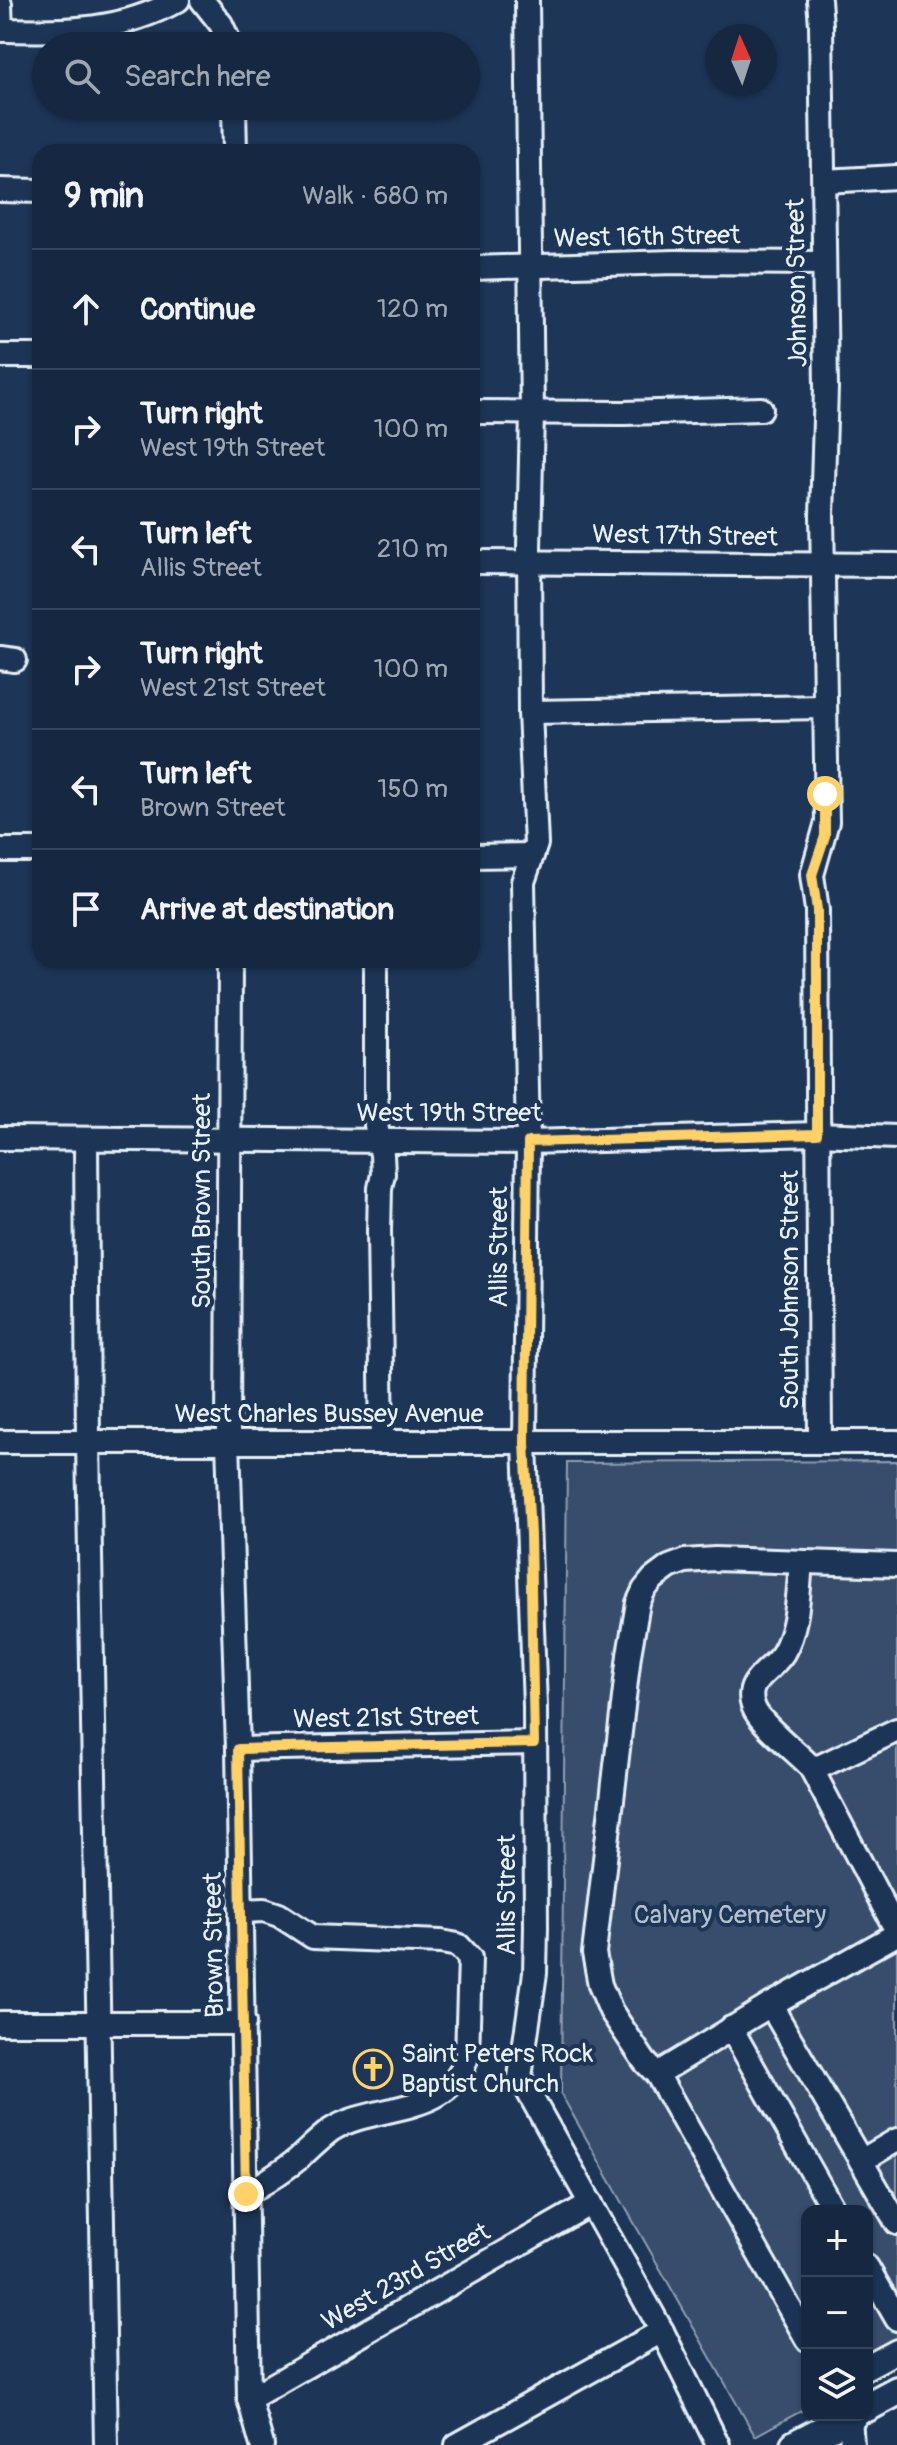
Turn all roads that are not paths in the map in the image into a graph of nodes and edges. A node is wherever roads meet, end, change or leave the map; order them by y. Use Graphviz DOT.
graph roads {
  1 [pos="178,0"];
  2 [pos="202,0"];
  3 [pos="527,0"];
  4 [pos="819,0"];
  5 [pos="0,4"];
  6 [pos="1,30"];
  7 [pos="225,32"];
  8 [pos="234,120"];
  9 [pos="235,144"];
  10 [pos="897,177"];
  11 [pos="824,181"];
  12 [pos="0,190"];
  13 [pos="32,191"];
  14 [pos="823,263"];
  15 [pos="531,267"];
  16 [pos="480,268"];
  17 [pos="0,356"];
  18 [pos="32,356"];
  19 [pos="761,409"];
  20 [pos="480,412"];
  21 [pos="532,413"];
  22 [pos="480,562"];
  23 [pos="529,562"];
  24 [pos="823,565"];
  25 [pos="897,565"];
  26 [pos="825,707"];
  27 [pos="530,712"];
  28 [pos="0,850"];
  29 [pos="32,850"];
  30 [pos="532,855"];
  31 [pos="480,856"];
  32 [pos="230,968"];
  33 [pos="376,968"];
  34 [pos="817,1134"];
  35 [pos="897,1137"];
  36 [pos="0,1138"];
  37 [pos="86,1140"];
  38 [pos="231,1141"];
  39 [pos="379,1141"];
  40 [pos="528,1142"];
  41 [pos="228,1441"];
  42 [pos="820,1441"];
  43 [pos="0,1442"];
  44 [pos="88,1442"];
  45 [pos="382,1442"];
  46 [pos="897,1442"];
  47 [pos="525,1443"];
  48 [pos="801,1562"];
  49 [pos="897,1565"];
  50 [pos="897,1730"];
  51 [pos="534,1743"];
  52 [pos="238,1749"];
  53 [pos="810,1766"];
  54 [pos="242,1911"];
  55 [pos="897,1927"];
  56 [pos="897,1934"];
  57 [pos="772,2004"];
  58 [pos="0,2023"];
  59 [pos="99,2023"];
  60 [pos="244,2023"];
  61 [pos="731,2028"];
  62 [pos="657,2074"];
  63 [pos="897,2140"];
  64 [pos="861,2161"];
  65 [pos="246,2194"];
  66 [pos="591,2203"];
  67 [pos="831,2205"];
  68 [pos="897,2223"];
  69 [pos="873,2277"];
  70 [pos="897,2319"];
  71 [pos="801,2328"];
  72 [pos="662,2331"];
  73 [pos="897,2351"];
  74 [pos="873,2364"];
  75 [pos="897,2391"];
  76 [pos="249,2399"];
  77 [pos="873,2404"];
  78 [pos="842,2421"];
  79 [pos="856,2421"];
  80 [pos="106,2445"];
  81 [pos="262,2445"];
  82 [pos="457,2445"];
  83 [pos="718,2445"];
  84 [pos="795,2445"];
  85 [pos="852,2445"];
  1 -- 6 [label="street"];
  2 -- 7 [label="street"];
  3 -- 15 [label="street, Allis Street"];
  4 -- 11 [label="street, Johnson Street"];
  5 -- 6 [label="street"];
  8 -- 9 [label="street"];
  10 -- 11 [label="street"];
  11 -- 14 [label="street, Johnson Street"];
  12 -- 13 [label="street"];
  14 -- 15 [label="street, West 16th Street"];
  14 -- 24 [label="street, Johnson Street"];
  15 -- 16 [label="street, West 16th Street"];
  15 -- 21 [label="street, Allis Street"];
  17 -- 18 [label="street"];
  19 -- 21 [label="street"];
  20 -- 21 [label="street"];
  21 -- 23 [label="street, Allis Street"];
  22 -- 23 [label="street, West 17th Street"];
  23 -- 24 [label="street, West 17th Street"];
  23 -- 27 [label="street, Allis Street"];
  24 -- 25 [label="street, West 17th Street"];
  24 -- 26 [label="street, South Johnson Street"];
  26 -- 27 [label="street"];
  26 -- 34 [label="street, South Johnson Street"];
  27 -- 30 [label="street, Allis Street"];
  28 -- 29 [label="street"];
  30 -- 31 [label="street"];
  30 -- 40 [label="street, Allis Street"];
  32 -- 38 [label="street, South Brown Street"];
  33 -- 39 [label="street"];
  34 -- 35 [label="street, West 19th Street"];
  34 -- 40 [label="street, West 19th Street"];
  34 -- 42 [label="street, South Johnson Street"];
  36 -- 37 [label="street, West 19th Street"];
  37 -- 38 [label="street, West 19th Street"];
  37 -- 44 [label="street"];
  38 -- 39 [label="street, West 19th Street"];
  38 -- 41 [label="street, South Brown Street"];
  39 -- 40 [label="street, West 19th Street"];
  39 -- 45 [label="street"];
  40 -- 47 [label="street, Allis Street"];
  41 -- 44 [label="street, West Charles Bussey Avenue"];
  41 -- 45 [label="street, West Charles Bussey Avenue"];
  41 -- 52 [label="street, Brown Street"];
  42 -- 46 [label="street, West Charles Bussey Avenue"];
  42 -- 47 [label="street, West Charles Bussey Avenue"];
  43 -- 44 [label="street, West Charles Bussey Avenue"];
  44 -- 59 [label="street"];
  45 -- 47 [label="street, West Charles Bussey Avenue"];
  47 -- 51 [label="street, Allis Street"];
  48 -- 49 [label="street"];
  48 -- 53 [label="street"];
  48 -- 62 [label="street"];
  50 -- 53 [label="street"];
  51 -- 52 [label="street, West 21st Street"];
  51 -- 66 [label="street, Allis Street"];
  52 -- 54 [label="street, Brown Street"];
  53 -- 55 [label="street"];
  54 -- 60 [label="street, Brown Street"];
  54 -- 65 [label="street"];
  56 -- 57 [label="street"];
  57 -- 61 [label="street"];
  57 -- 64 [label="street"];
  58 -- 59 [label="street"];
  59 -- 60 [label="street"];
  59 -- 80 [label="street"];
  60 -- 65 [label="street, Brown Street"];
  61 -- 62 [label="street"];
  61 -- 67 [label="street"];
  62 -- 71 [label="street"];
  63 -- 64 [label="street"];
  64 -- 68 [label="street"];
  65 -- 76 [label="street, Brown Street"];
  66 -- 72 [label="street, Allis Street"];
  66 -- 76 [label="street, West 23rd Street"];
  69 -- 70 [label="street"];
  72 -- 82 [label="street"];
  72 -- 83 [label="street, Allis Street"];
  73 -- 74 [label="street"];
  75 -- 77 [label="main road"];
  76 -- 81 [label="street, Brown Street"];
  78 -- 84 [label="main road"];
  79 -- 85 [label="street"];
}
